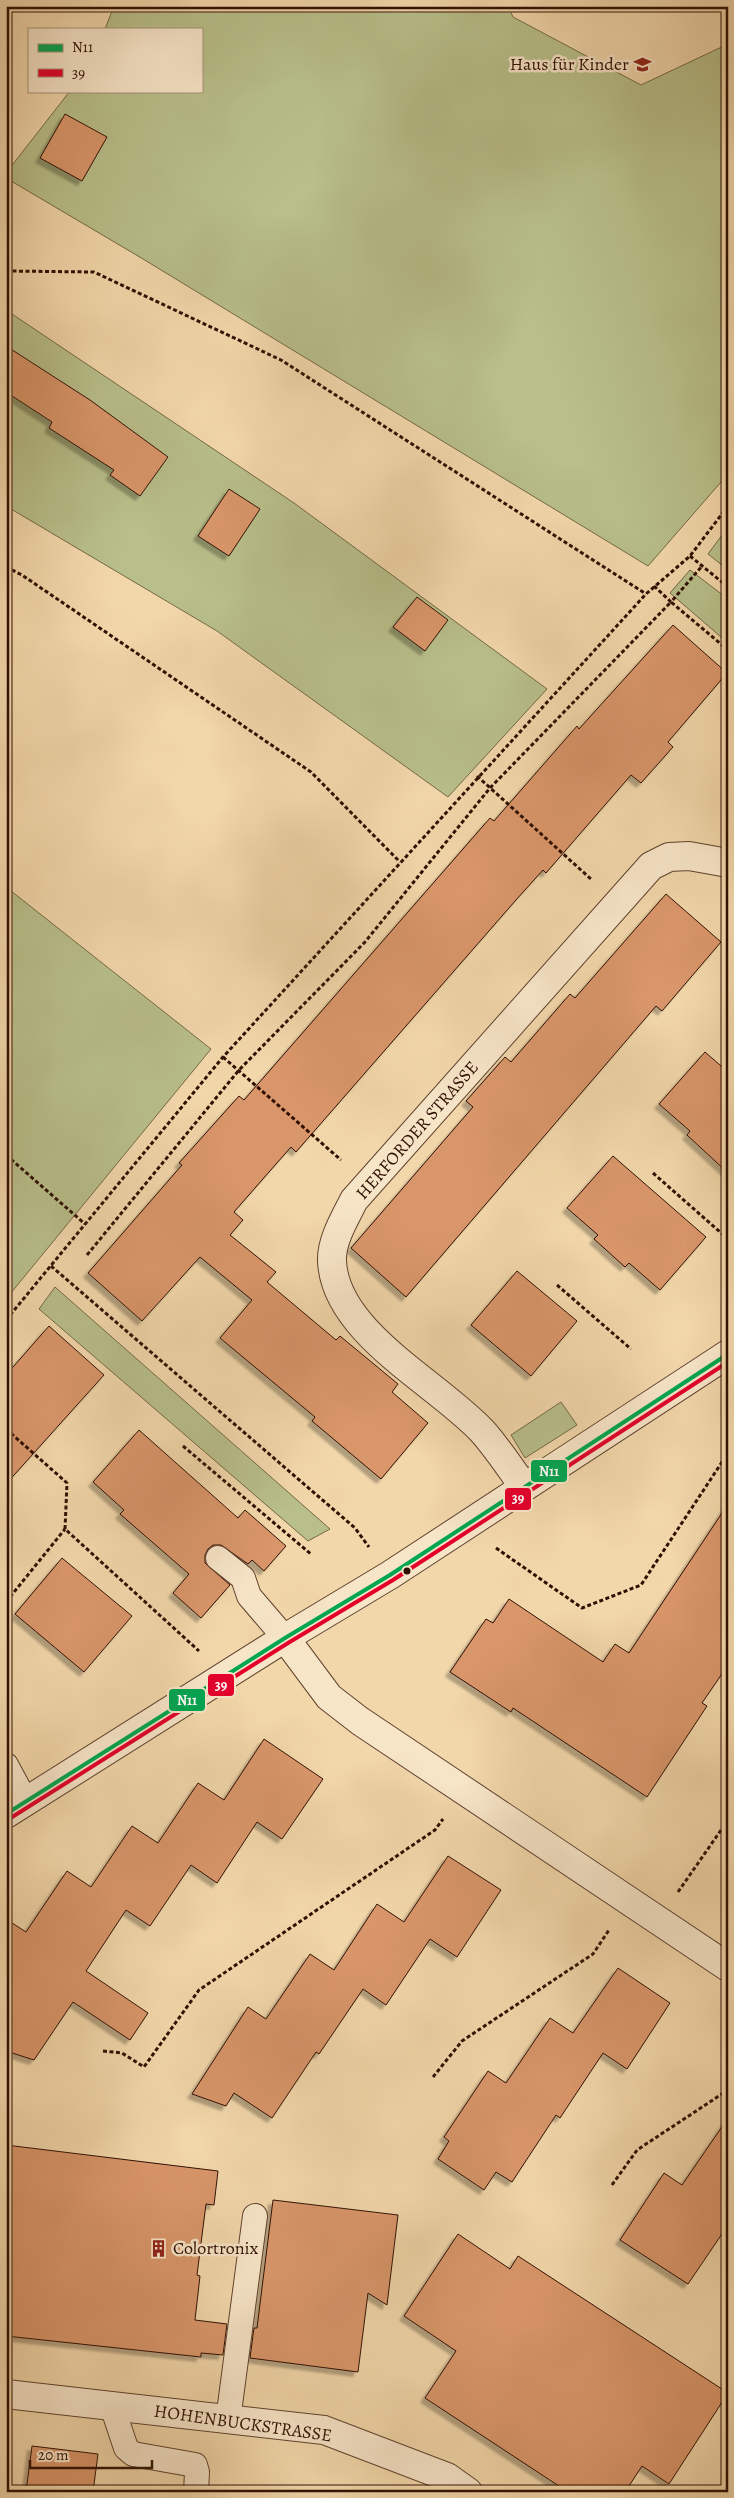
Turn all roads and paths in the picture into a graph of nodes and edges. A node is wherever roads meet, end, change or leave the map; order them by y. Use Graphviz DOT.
graph roads {
  1 [pos="6,271"];
  2 [pos="728,506"];
  3 [pos="690,556"];
  4 [pos="702,566"];
  5 [pos="6,567"];
  6 [pos="654,586"];
  7 [pos="728,587"];
  8 [pos="646,594"];
  9 [pos="671,602"];
  10 [pos="728,650"];
  11 [pos="477,776"];
  12 [pos="490,788"];
  13 [pos="400,862"];
  14 [pos="728,863"];
  15 [pos="618,904"];
  16 [pos="223,1057"];
  17 [pos="239,1070"];
  18 [pos="6,1155"];
  19 [pos="653,1173"];
  20 [pos="368,1184"];
  21 [pos="86,1224"];
  22 [pos="728,1239"];
  23 [pos="87,1256"];
  24 [pos="50,1266"];
  25 [pos="557,1285"];
  26 [pos="6,1320"];
  27 [pos="631,1349"];
  28 [pos="728,1354"];
  29 [pos="6,1429"];
  30 [pos="183,1446"];
  31 [pos="728,1453"];
  32 [pos="524,1487"];
  33 [pos="65,1529"];
  34 [pos="496,1548"];
  35 [pos="312,1556"];
  36 [pos="218,1558"];
  37 [pos="390,1575"];
  38 [pos="6,1602"];
  39 [pos="285,1638"];
  40 [pos="225,1676"];
  41 [pos="6,1766"];
  42 [pos="464,1790"];
  43 [pos="16,1808"];
  44 [pos="728,1820"];
  45 [pos="628,1901"];
  46 [pos="658,1921"];
  47 [pos="728,1967"];
  48 [pos="103,2051"];
  49 [pos="433,2077"];
  50 [pos="728,2090"];
  51 [pos="612,2185"];
  52 [pos="255,2216"];
  53 [pos="6,2394"];
  54 [pos="112,2406"];
  55 [pos="228,2420"];
  56 [pos="196,2492"];
  57 [pos="468,2492"];
  1 -- 8 [label="path"];
  2 -- 3 [label="path"];
  3 -- 4 [label="path"];
  3 -- 6 [label="path"];
  4 -- 7 [label="path"];
  4 -- 9 [label="path"];
  5 -- 13 [label="path"];
  6 -- 8 [label="path"];
  6 -- 9 [label="path"];
  8 -- 11 [label="path"];
  9 -- 10 [label="path"];
  9 -- 12 [label="path"];
  11 -- 12 [label="path"];
  11 -- 13 [label="path"];
  12 -- 15 [label="path"];
  12 -- 17 [label="path"];
  13 -- 16 [label="path"];
  14 -- 15 [label="street, HERFORDER STRASSE"];
  15 -- 20 [label="street, HERFORDER STRASSE"];
  16 -- 17 [label="path"];
  16 -- 21 [label="path"];
  17 -- 20 [label="path"];
  17 -- 23 [label="path"];
  18 -- 21 [label="path"];
  19 -- 22 [label="path"];
  20 -- 32 [label="street, HERFORDER STRASSE"];
  21 -- 24 [label="path"];
  24 -- 26 [label="path"];
  24 -- 37 [label="path"];
  25 -- 27 [label="path"];
  28 -- 32 [label="street"];
  29 -- 33 [label="path"];
  30 -- 35 [label="path"];
  31 -- 34 [label="path"];
  32 -- 37 [label="street"];
  33 -- 38 [label="path"];
  33 -- 40 [label="path"];
  36 -- 39 [label="lane"];
  37 -- 39 [label="street"];
  39 -- 40 [label="street"];
  39 -- 42 [label="street"];
  40 -- 43 [label="street"];
  41 -- 43 [label="lane"];
  42 -- 45 [label="street"];
  42 -- 48 [label="path"];
  44 -- 46 [label="path"];
  45 -- 46 [label="street"];
  45 -- 49 [label="path"];
  46 -- 47 [label="street"];
  50 -- 51 [label="path"];
  52 -- 55 [label="lane"];
  53 -- 54 [label="street, HOHENBUCKSTRASSE"];
  54 -- 55 [label="street, HOHENBUCKSTRASSE"];
  54 -- 56 [label="lane"];
  55 -- 57 [label="street, HOHENBUCKSTRASSE"];
}
